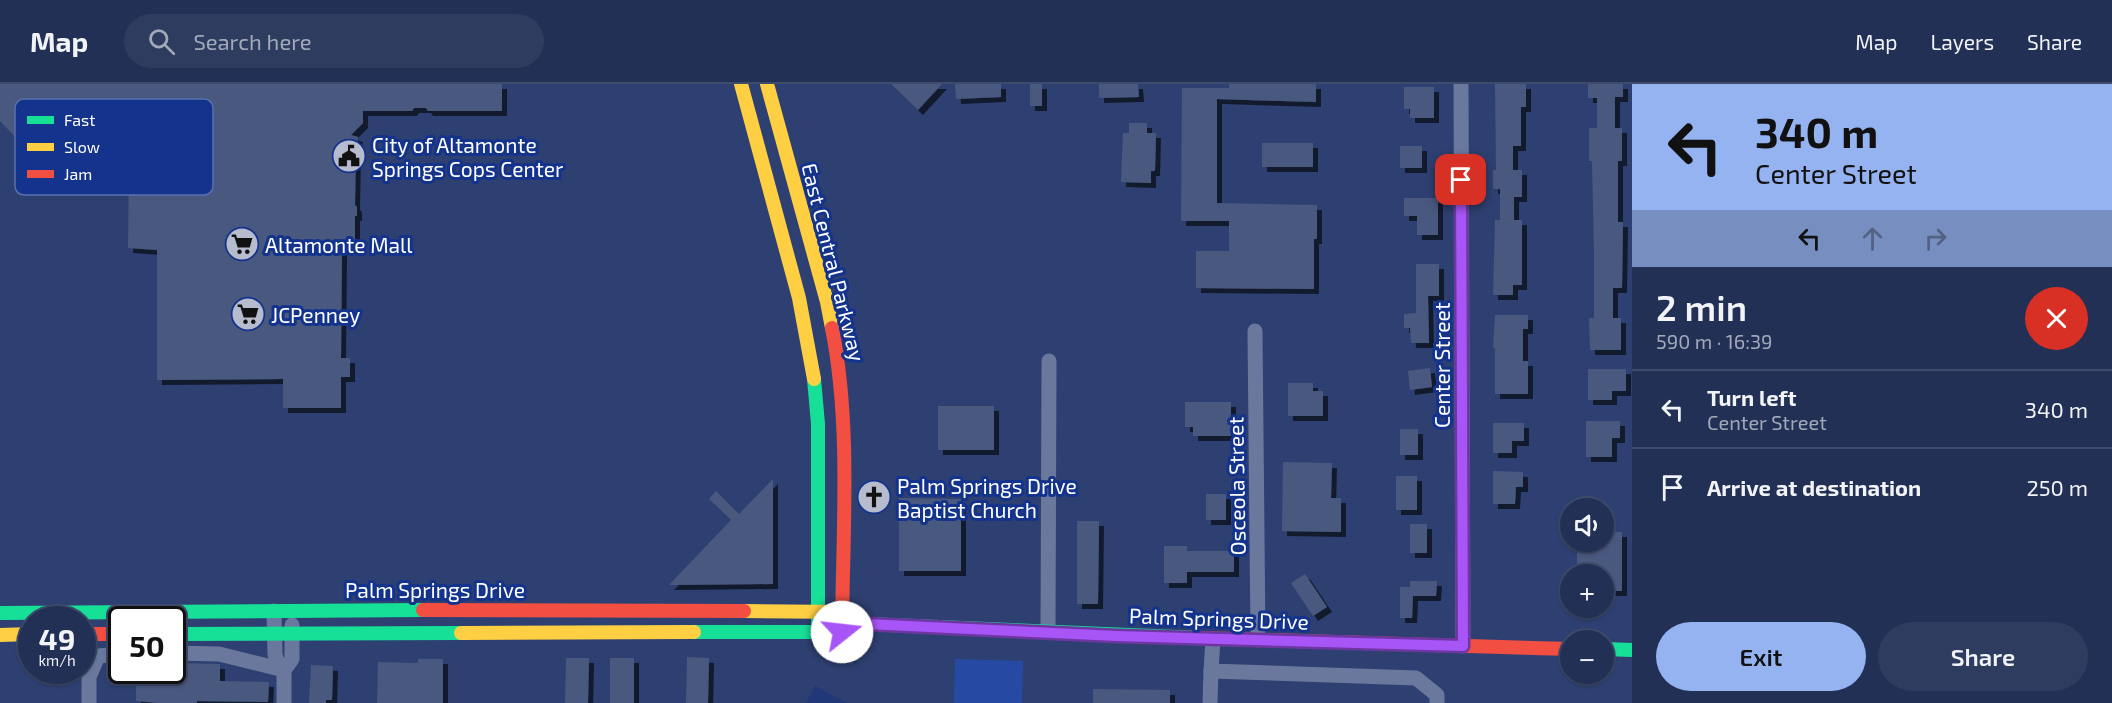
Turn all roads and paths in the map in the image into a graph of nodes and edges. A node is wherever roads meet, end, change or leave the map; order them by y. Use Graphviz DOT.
graph roads {
  1 [pos="741,84"];
  2 [pos="767,84"];
  3 [pos="1461,84"];
  4 [pos="1256,331"];
  5 [pos="1049,361"];
  6 [pos="274,611"];
  7 [pos="293,611"];
  8 [pos="818,611"];
  9 [pos="843,612"];
  10 [pos="0,614"];
  11 [pos="866,624"];
  12 [pos="818,632"];
  13 [pos="842,632"];
  14 [pos="1048,632"];
  15 [pos="292,633"];
  16 [pos="18,634"];
  17 [pos="186,634"];
  18 [pos="274,634"];
  19 [pos="0,635"];
  20 [pos="1213,639"];
  21 [pos="1258,640"];
  22 [pos="1463,646"];
  23 [pos="1560,649"];
  24 [pos="1614,649"];
  25 [pos="1632,650"];
  26 [pos="186,653"];
  27 [pos="108,655"];
  28 [pos="284,669"];
  29 [pos="1211,671"];
  30 [pos="89,703"];
  31 [pos="284,703"];
  32 [pos="1210,703"];
  33 [pos="1437,703"];
  1 -- 8 [label="main road, East Central Parkway"];
  2 -- 9 [label="main road, East Central Parkway"];
  3 -- 22 [label="street, Center Street"];
  4 -- 21 [label="street, Osceola Street"];
  5 -- 14 [label="street"];
  6 -- 7 [label="main road, Palm Springs Drive"];
  6 -- 10 [label="main road, Palm Springs Drive"];
  6 -- 18 [label="street"];
  7 -- 8 [label="main road, Palm Springs Drive"];
  7 -- 15 [label="street"];
  8 -- 9 [label="main road, Palm Springs Drive"];
  8 -- 12 [label="main road, East Central Parkway"];
  9 -- 11 [label="main road, Palm Springs Drive"];
  9 -- 13 [label="main road, East Central Parkway"];
  11 -- 13 [label="main road, Palm Springs Drive"];
  11 -- 14 [label="main road, Palm Springs Drive"];
  12 -- 13 [label="main road, Palm Springs Drive"];
  12 -- 15 [label="main road, Palm Springs Drive"];
  14 -- 20 [label="main road, Palm Springs Drive"];
  15 -- 18 [label="main road, Palm Springs Drive"];
  15 -- 28 [label="street"];
  16 -- 19 [label="main road"];
  17 -- 18 [label="main road, Palm Springs Drive"];
  18 -- 28 [label="street"];
  20 -- 21 [label="main road, Palm Springs Drive"];
  20 -- 29 [label="street"];
  21 -- 22 [label="main road, Palm Springs Drive"];
  22 -- 23 [label="main road, Palm Springs Drive"];
  24 -- 25 [label="main road"];
  26 -- 28 [label="street"];
  27 -- 30 [label="street"];
  28 -- 31 [label="street"];
  29 -- 32 [label="street"];
  29 -- 33 [label="street"];
}
